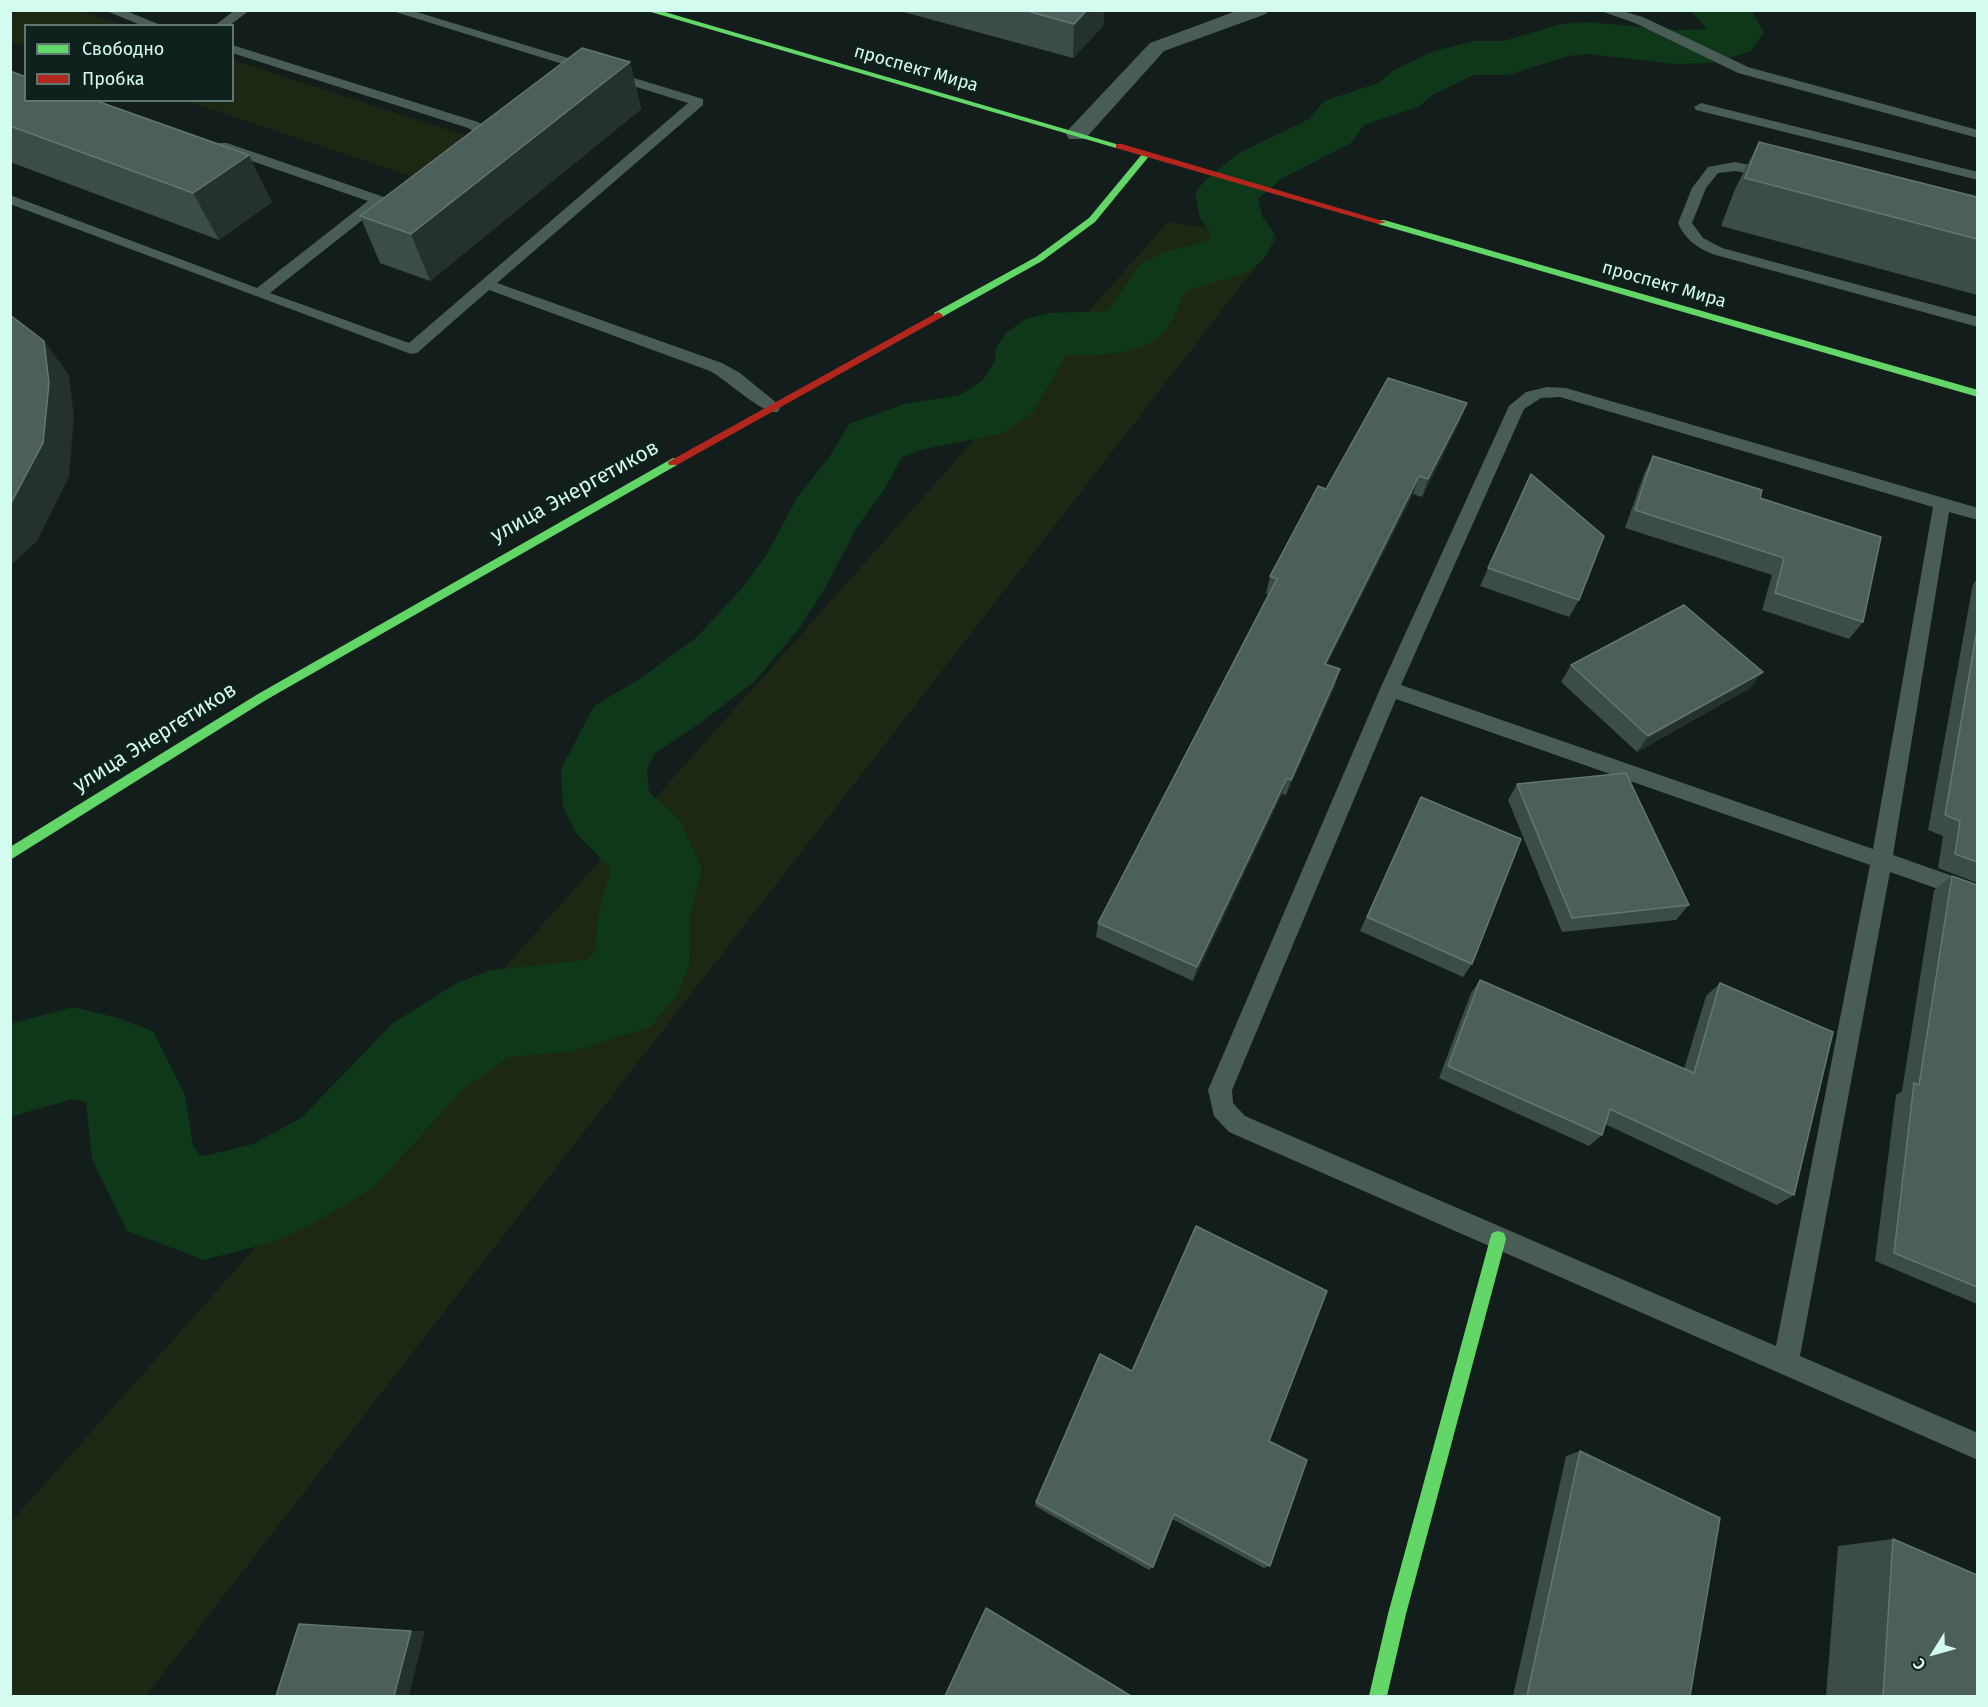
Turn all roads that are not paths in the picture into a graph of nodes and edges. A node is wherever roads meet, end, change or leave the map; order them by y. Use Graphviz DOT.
graph roads {
  1 [pos="110,10"];
  2 [pos="244,10"];
  3 [pos="395,10"];
  4 [pos="648,10"];
  5 [pos="1605,10"];
  6 [pos="1249,12"];
  7 [pos="151,24"];
  8 [pos="222,24"];
  9 [pos="234,51"];
  10 [pos="1701,107"];
  11 [pos="1077,134"];
  12 [pos="1977,134"];
  13 [pos="203,139"];
  14 [pos="1146,154"];
  15 [pos="460,159"];
  16 [pos="1977,176"];
  17 [pos="1785,177"];
  18 [pos="10,199"];
  19 [pos="486,284"];
  20 [pos="259,294"];
  21 [pos="1977,322"];
  22 [pos="1977,394"];
  23 [pos="772,408"];
  24 [pos="1942,504"];
  25 [pos="1977,514"];
  26 [pos="1390,689"];
  27 [pos="10,854"];
  28 [pos="1882,860"];
  29 [pos="1977,894"];
  30 [pos="1498,1239"];
  31 [pos="1786,1364"];
  32 [pos="1977,1447"];
  33 [pos="1378,1696"];
  1 -- 7 [label="lane"];
  2 -- 8 [label="lane"];
  3 -- 19 [label="lane"];
  4 -- 11 [label="main road, проспект Мира"];
  5 -- 12 [label="lane"];
  6 -- 11 [label="street"];
  9 -- 15 [label="lane"];
  10 -- 16 [label="lane"];
  11 -- 14 [label="main road, проспект Мира"];
  13 -- 20 [label="lane"];
  14 -- 22 [label="main road, проспект Мира"];
  14 -- 23 [label="main road, улица Энергетиков"];
  17 -- 21 [label="lane"];
  18 -- 20 [label="lane"];
  19 -- 20 [label="lane"];
  19 -- 23 [label="lane"];
  23 -- 27 [label="main road, улица Энергетиков"];
  24 -- 25 [label="lane"];
  24 -- 26 [label="lane"];
  24 -- 28 [label="lane"];
  26 -- 28 [label="lane"];
  26 -- 30 [label="lane"];
  28 -- 29 [label="lane"];
  28 -- 31 [label="lane"];
  30 -- 31 [label="lane"];
  30 -- 33 [label="main road"];
  31 -- 32 [label="lane"];
}
